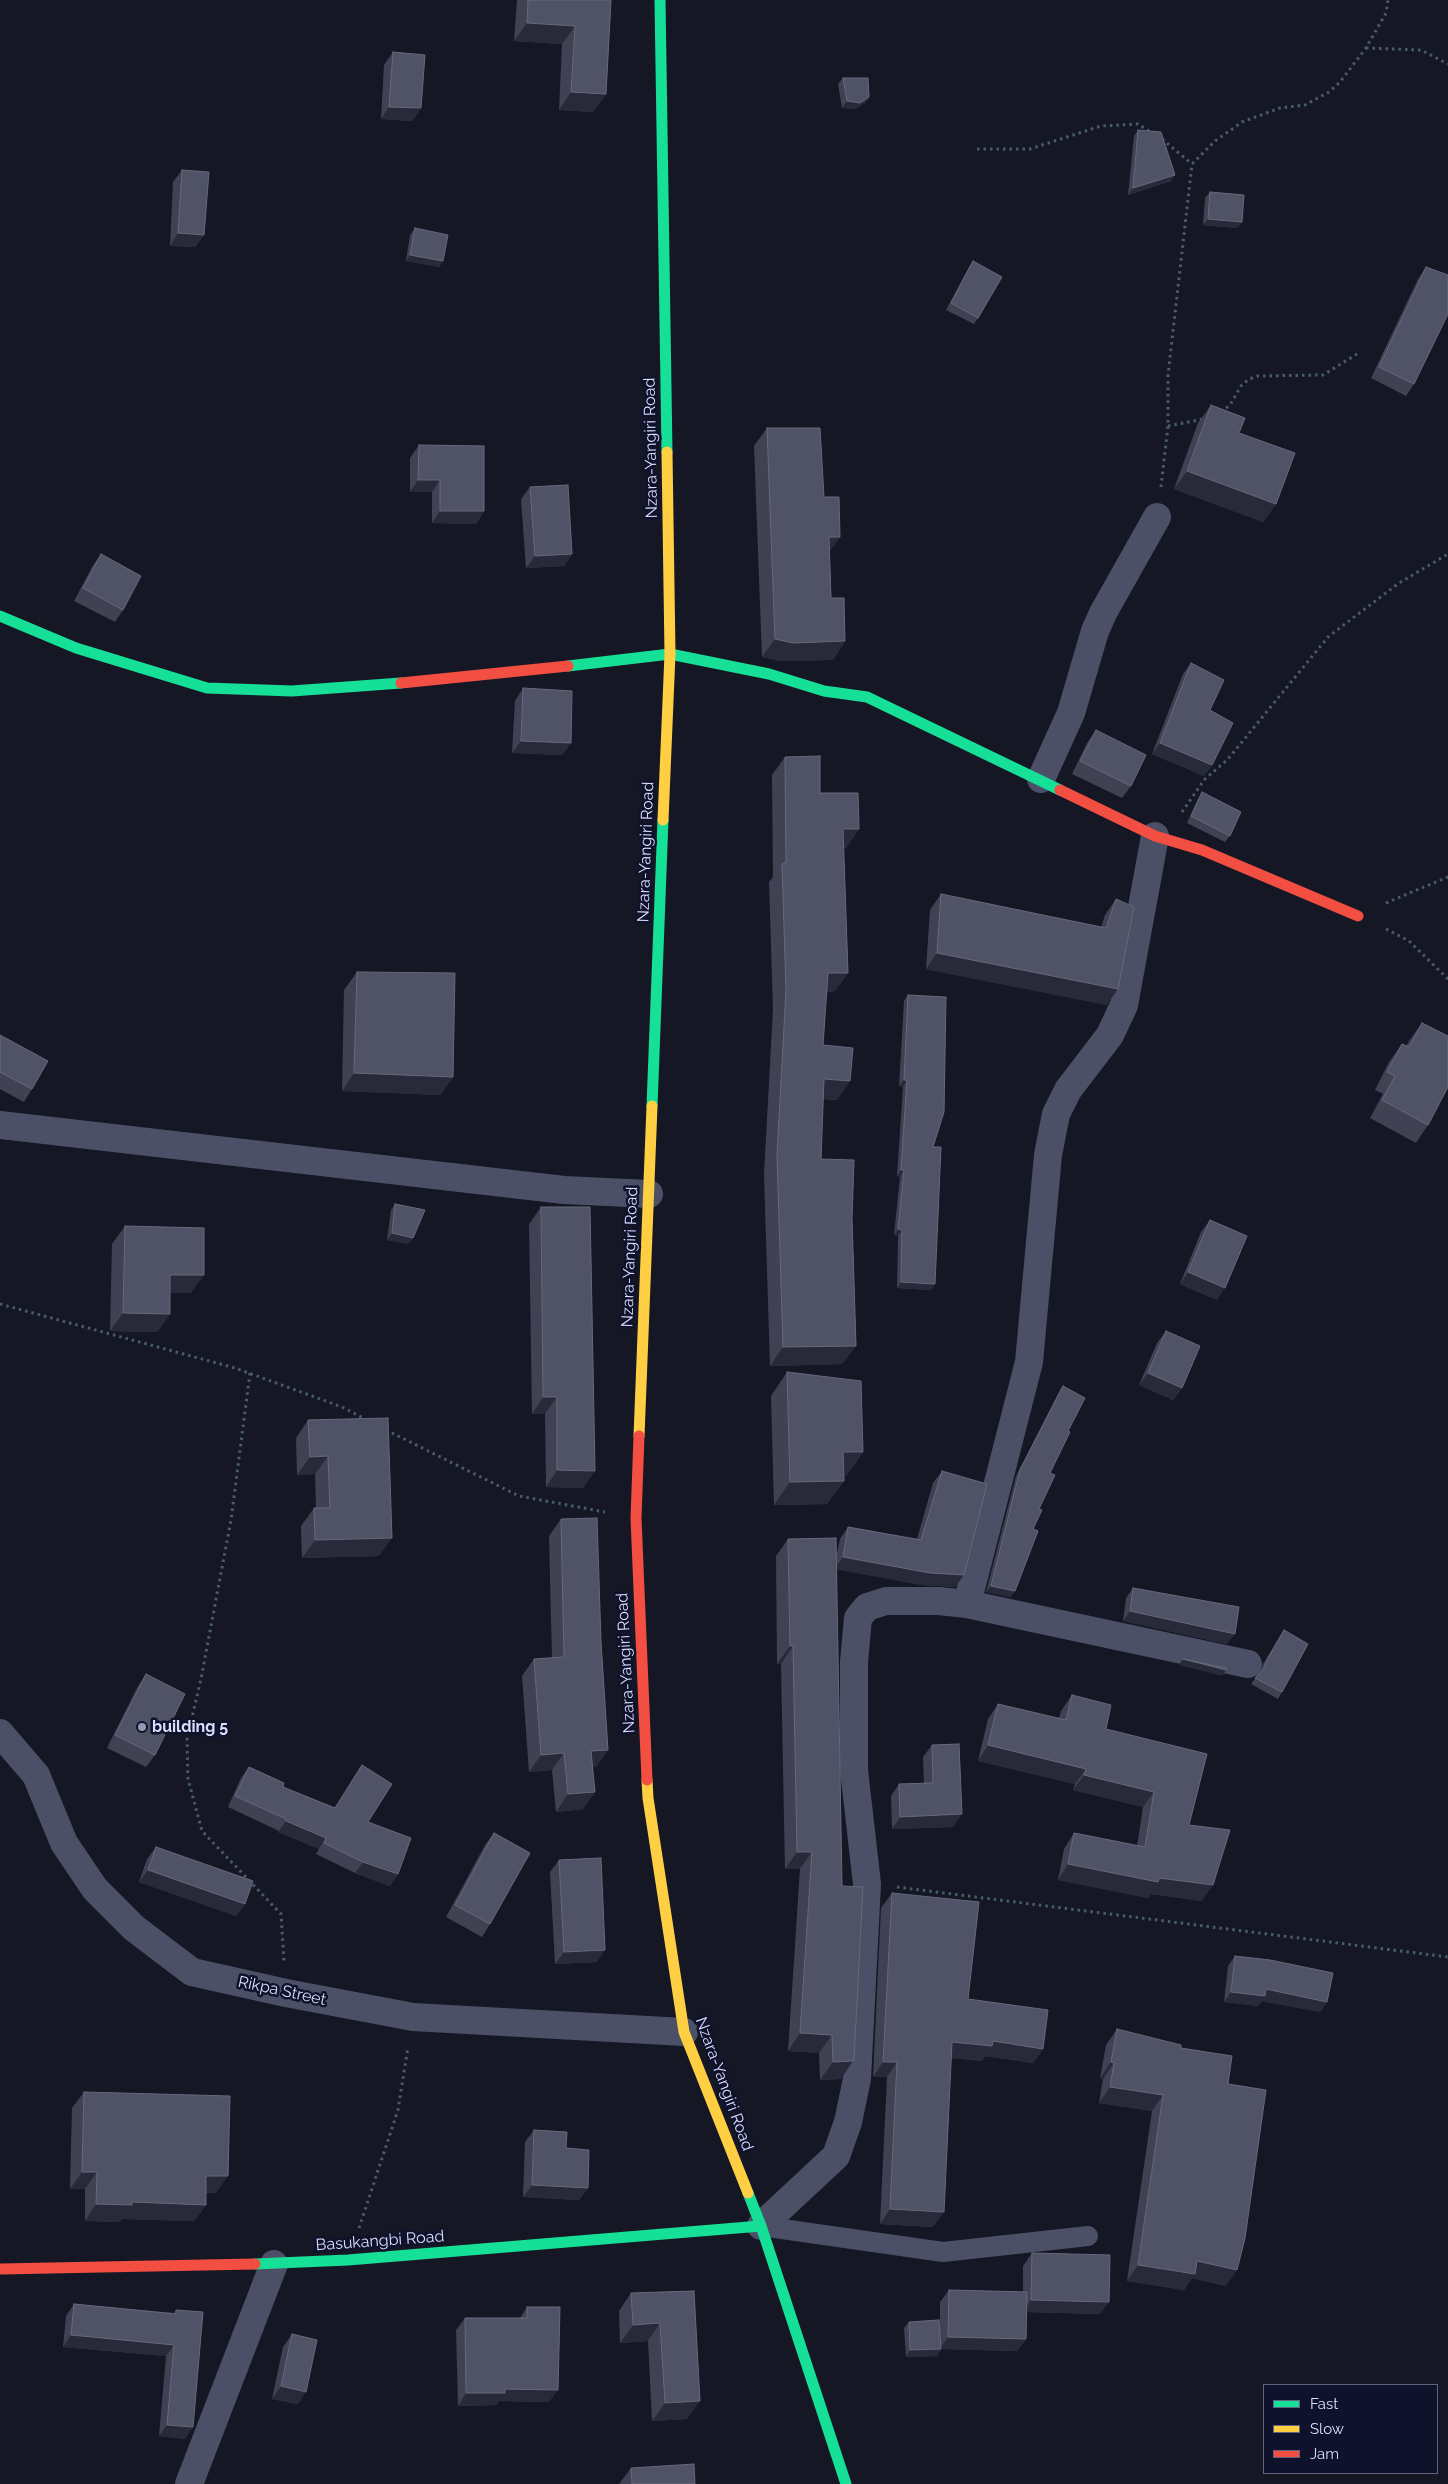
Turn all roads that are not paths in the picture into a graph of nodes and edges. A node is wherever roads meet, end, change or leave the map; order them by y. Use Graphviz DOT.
graph roads {
  1 [pos="660,0"];
  2 [pos="1157,517"];
  3 [pos="0,616"];
  4 [pos="670,654"];
  5 [pos="1041,779"];
  6 [pos="1155,836"];
  7 [pos="1358,916"];
  8 [pos="0,1125"];
  9 [pos="649,1194"];
  10 [pos="967,1604"];
  11 [pos="1248,1664"];
  12 [pos="0,1732"];
  13 [pos="684,2032"];
  14 [pos="761,2226"];
  15 [pos="1088,2236"];
  16 [pos="274,2264"];
  17 [pos="0,2269"];
  18 [pos="189,2484"];
  19 [pos="846,2484"];
  1 -- 4 [label="main road, Nzara-Yangiri Road"];
  2 -- 5 [label="street"];
  3 -- 4 [label="main road"];
  4 -- 5 [label="main road"];
  4 -- 9 [label="main road, Nzara-Yangiri Road"];
  5 -- 6 [label="main road"];
  6 -- 7 [label="main road"];
  6 -- 10 [label="street"];
  8 -- 9 [label="street"];
  9 -- 13 [label="main road, Nzara-Yangiri Road"];
  10 -- 11 [label="street"];
  10 -- 14 [label="street"];
  12 -- 13 [label="street, Rikpa Street"];
  13 -- 14 [label="main road, Nzara-Yangiri Road"];
  14 -- 15 [label="lane"];
  14 -- 16 [label="main road, Basukangbi Road"];
  14 -- 19 [label="main road, Nzara-Yangiri Road"];
  16 -- 17 [label="main road, Basukangbi Road"];
  16 -- 18 [label="street"];
}
